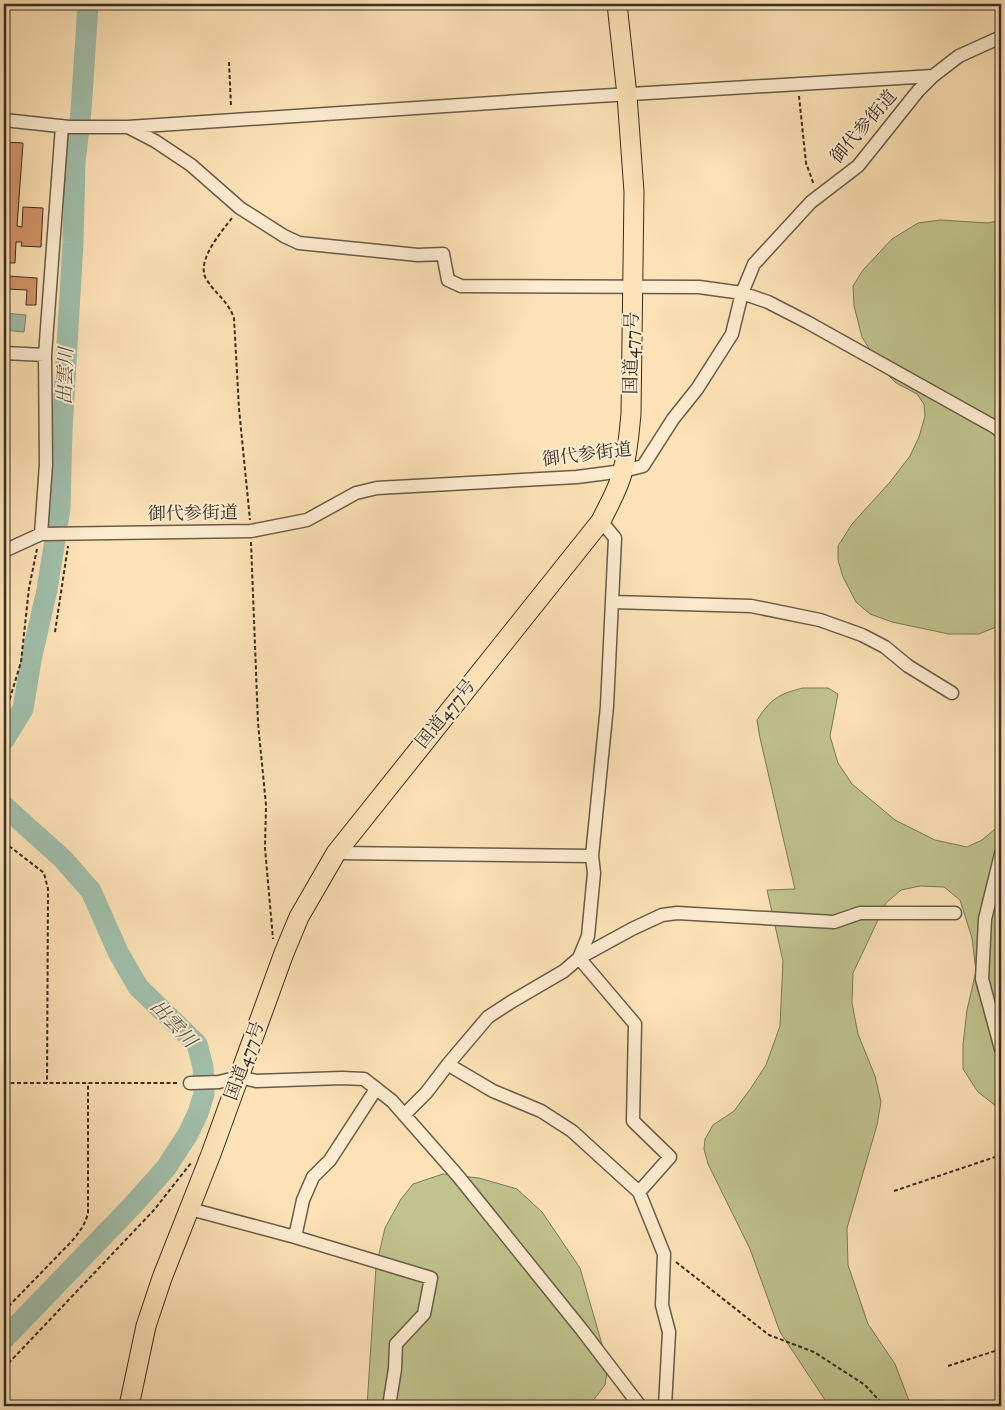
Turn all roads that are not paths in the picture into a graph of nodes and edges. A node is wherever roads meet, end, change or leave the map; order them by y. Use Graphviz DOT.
graph roads {
  1 [pos="617,4"];
  2 [pos="1001,38"];
  3 [pos="933,76"];
  4 [pos="627,94"];
  5 [pos="4,120"];
  6 [pos="65,126"];
  7 [pos="128,127"];
  8 [pos="633,286"];
  9 [pos="742,293"];
  10 [pos="4,353"];
  11 [pos="46,355"];
  12 [pos="1001,432"];
  13 [pos="623,471"];
  14 [pos="601,521"];
  15 [pos="44,534"];
  16 [pos="4,551"];
  17 [pos="613,602"];
  18 [pos="952,693"];
  19 [pos="336,853"];
  20 [pos="1001,854"];
  21 [pos="592,856"];
  22 [pos="955,913"];
  23 [pos="579,958"];
  24 [pos="1001,1049"];
  25 [pos="449,1063"];
  26 [pos="239,1077"];
  27 [pos="190,1083"];
  28 [pos="376,1089"];
  29 [pos="404,1115"];
  30 [pos="639,1192"];
  31 [pos="190,1209"];
  32 [pos="295,1237"];
  33 [pos="129,1406"];
  34 [pos="389,1406"];
  35 [pos="640,1406"];
  36 [pos="665,1406"];
  1 -- 4 [label="highway, 国道477号"];
  2 -- 3 [label="street, 御代参街道"];
  3 -- 4 [label="street"];
  3 -- 9 [label="street, 御代参街道"];
  4 -- 7 [label="street"];
  4 -- 8 [label="highway, 国道477号"];
  5 -- 6 [label="street"];
  6 -- 7 [label="street"];
  6 -- 11 [label="street"];
  7 -- 8 [label="street"];
  8 -- 9 [label="street"];
  8 -- 13 [label="highway, 国道477号"];
  9 -- 12 [label="street"];
  9 -- 13 [label="street, 御代参街道"];
  10 -- 11 [label="street"];
  11 -- 15 [label="street"];
  13 -- 14 [label="highway, 国道477号"];
  13 -- 15 [label="street, 御代参街道"];
  14 -- 17 [label="street"];
  14 -- 19 [label="highway, 国道477号"];
  15 -- 16 [label="street, 御代参街道"];
  17 -- 18 [label="street"];
  17 -- 21 [label="street"];
  19 -- 21 [label="street"];
  19 -- 26 [label="highway, 国道477号"];
  20 -- 24 [label="street"];
  21 -- 23 [label="street"];
  22 -- 23 [label="street"];
  23 -- 25 [label="street"];
  23 -- 30 [label="street"];
  25 -- 29 [label="street"];
  25 -- 30 [label="street"];
  26 -- 27 [label="street"];
  26 -- 28 [label="street"];
  26 -- 31 [label="highway, 国道477号"];
  28 -- 29 [label="street"];
  28 -- 32 [label="street"];
  29 -- 35 [label="street"];
  30 -- 36 [label="street"];
  31 -- 32 [label="street"];
  31 -- 33 [label="highway, 国道477号"];
  32 -- 34 [label="street"];
}
